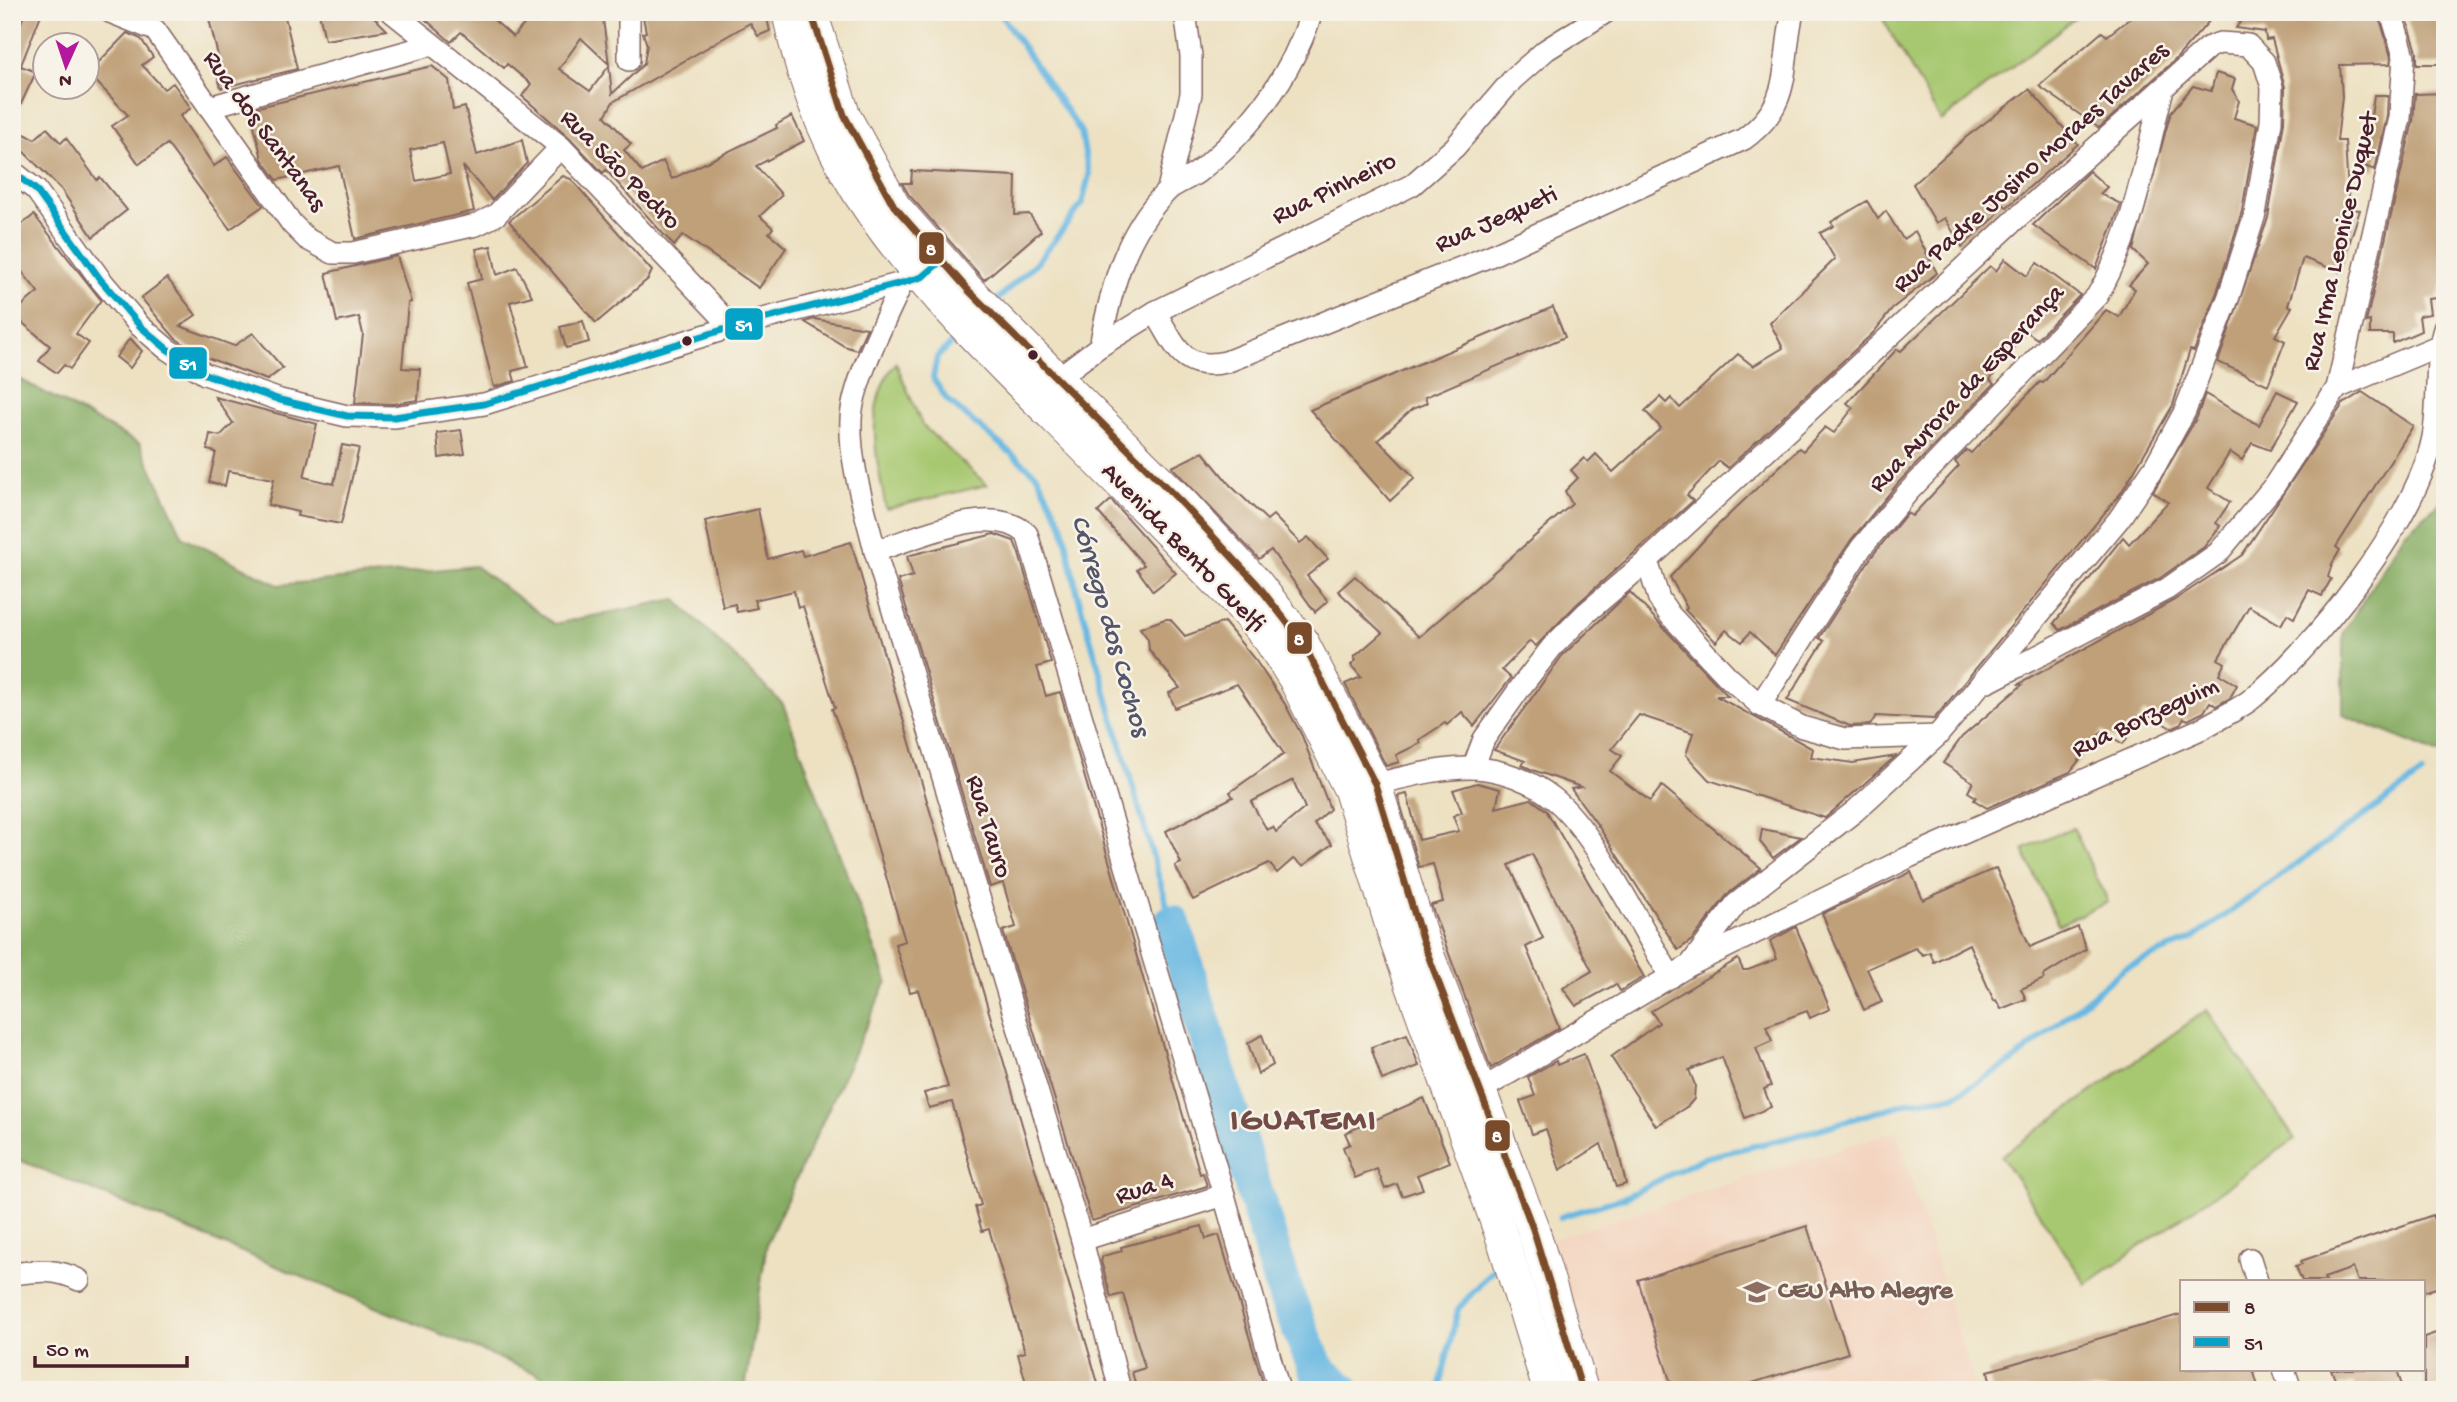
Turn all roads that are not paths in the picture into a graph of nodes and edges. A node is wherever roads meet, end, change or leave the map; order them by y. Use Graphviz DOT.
graph roads {
  1 [pos="110,12"];
  2 [pos="392,12"];
  3 [pos="629,12"];
  4 [pos="788,12"];
  5 [pos="811,12"];
  6 [pos="1185,12"];
  7 [pos="1312,12"];
  8 [pos="1606,12"];
  9 [pos="1793,12"];
  10 [pos="2391,12"];
  11 [pos="158,21"];
  12 [pos="430,45"];
  13 [pos="629,60"];
  14 [pos="2163,89"];
  15 [pos="209,107"];
  16 [pos="561,147"];
  17 [pos="12,171"];
  18 [pos="1168,190"];
  19 [pos="922,274"];
  20 [pos="1155,312"];
  21 [pos="2445,326"];
  22 [pos="732,327"];
  23 [pos="2441,345"];
  24 [pos="1100,346"];
  25 [pos="1046,387"];
  26 [pos="2337,388"];
  27 [pos="875,551"];
  28 [pos="1647,561"];
  29 [pos="1980,686"];
  30 [pos="1760,705"];
  31 [pos="1937,736"];
  32 [pos="1474,768"];
  33 [pos="1362,787"];
  34 [pos="1690,965"];
  35 [pos="1671,977"];
  36 [pos="1468,1098"];
  37 [pos="1224,1195"];
  38 [pos="1082,1240"];
  39 [pos="2250,1259"];
  40 [pos="12,1274"];
  41 [pos="79,1280"];
  42 [pos="2257,1280"];
  43 [pos="2284,1370"];
  44 [pos="1119,1390"];
  45 [pos="1279,1390"];
  46 [pos="1549,1390"];
  47 [pos="1582,1390"];
  48 [pos="2291,1390"];
  1 -- 11 [label="street, Rua dos Santanas"];
  2 -- 12 [label="street, Rua São Pedro"];
  3 -- 13 [label="street"];
  4 -- 19 [label="main road, Avenida Bento Guelfi"];
  5 -- 19 [label="main road, Avenida Bento Guelfi"];
  6 -- 18 [label="street"];
  7 -- 18 [label="street"];
  8 -- 20 [label="street, Rua Pinheiro"];
  9 -- 20 [label="street, Rua Jequeti"];
  10 -- 26 [label="street, Rua Irma Leonice Duquet"];
  11 -- 15 [label="street, Rua dos Santanas"];
  12 -- 15 [label="street"];
  12 -- 16 [label="street, Rua São Pedro"];
  14 -- 28 [label="street, Rua Padre Josino Moraes Tavares"];
  14 -- 29 [label="street, Rua Padre Josino Moraes Tavares"];
  14 -- 30 [label="street, Rua Aurora da Esperança"];
  15 -- 16 [label="street, Rua dos Santanas"];
  16 -- 22 [label="street, Rua São Pedro"];
  17 -- 22 [label="street"];
  18 -- 24 [label="street"];
  19 -- 22 [label="street"];
  19 -- 25 [label="main road, Avenida Bento Guelfi"];
  19 -- 27 [label="street, Rua Tauro"];
  20 -- 24 [label="street, Rua Pinheiro"];
  21 -- 23 [label="street, Rua Borzeguim"];
  23 -- 26 [label="street"];
  23 -- 34 [label="street, Rua Borzeguim"];
  24 -- 25 [label="street, Rua Pinheiro"];
  25 -- 33 [label="main road, Avenida Bento Guelfi"];
  26 -- 29 [label="street, Rua Irma Leonice Duquet"];
  27 -- 37 [label="street"];
  27 -- 38 [label="street, Rua Tauro"];
  28 -- 30 [label="street"];
  28 -- 32 [label="street, Rua Padre Josino Moraes Tavares"];
  29 -- 31 [label="street, Rua Padre Josino Moraes Tavares"];
  30 -- 31 [label="street"];
  31 -- 34 [label="street, Rua Padre Josino Moraes Tavares"];
  32 -- 33 [label="street"];
  32 -- 35 [label="street"];
  33 -- 36 [label="main road, Avenida Bento Guelfi"];
  34 -- 35 [label="street, Rua Padre Josino Moraes Tavares"];
  35 -- 36 [label="street, Rua Padre Josino Moraes Tavares"];
  36 -- 46 [label="main road, Avenida Bento Guelfi"];
  36 -- 47 [label="main road, Avenida Bento Guelfi"];
  37 -- 38 [label="street, Rua 4"];
  37 -- 45 [label="street"];
  38 -- 44 [label="street, Rua Tauro"];
  39 -- 42 [label="street"];
  40 -- 41 [label="street"];
  43 -- 48 [label="street"];
}
